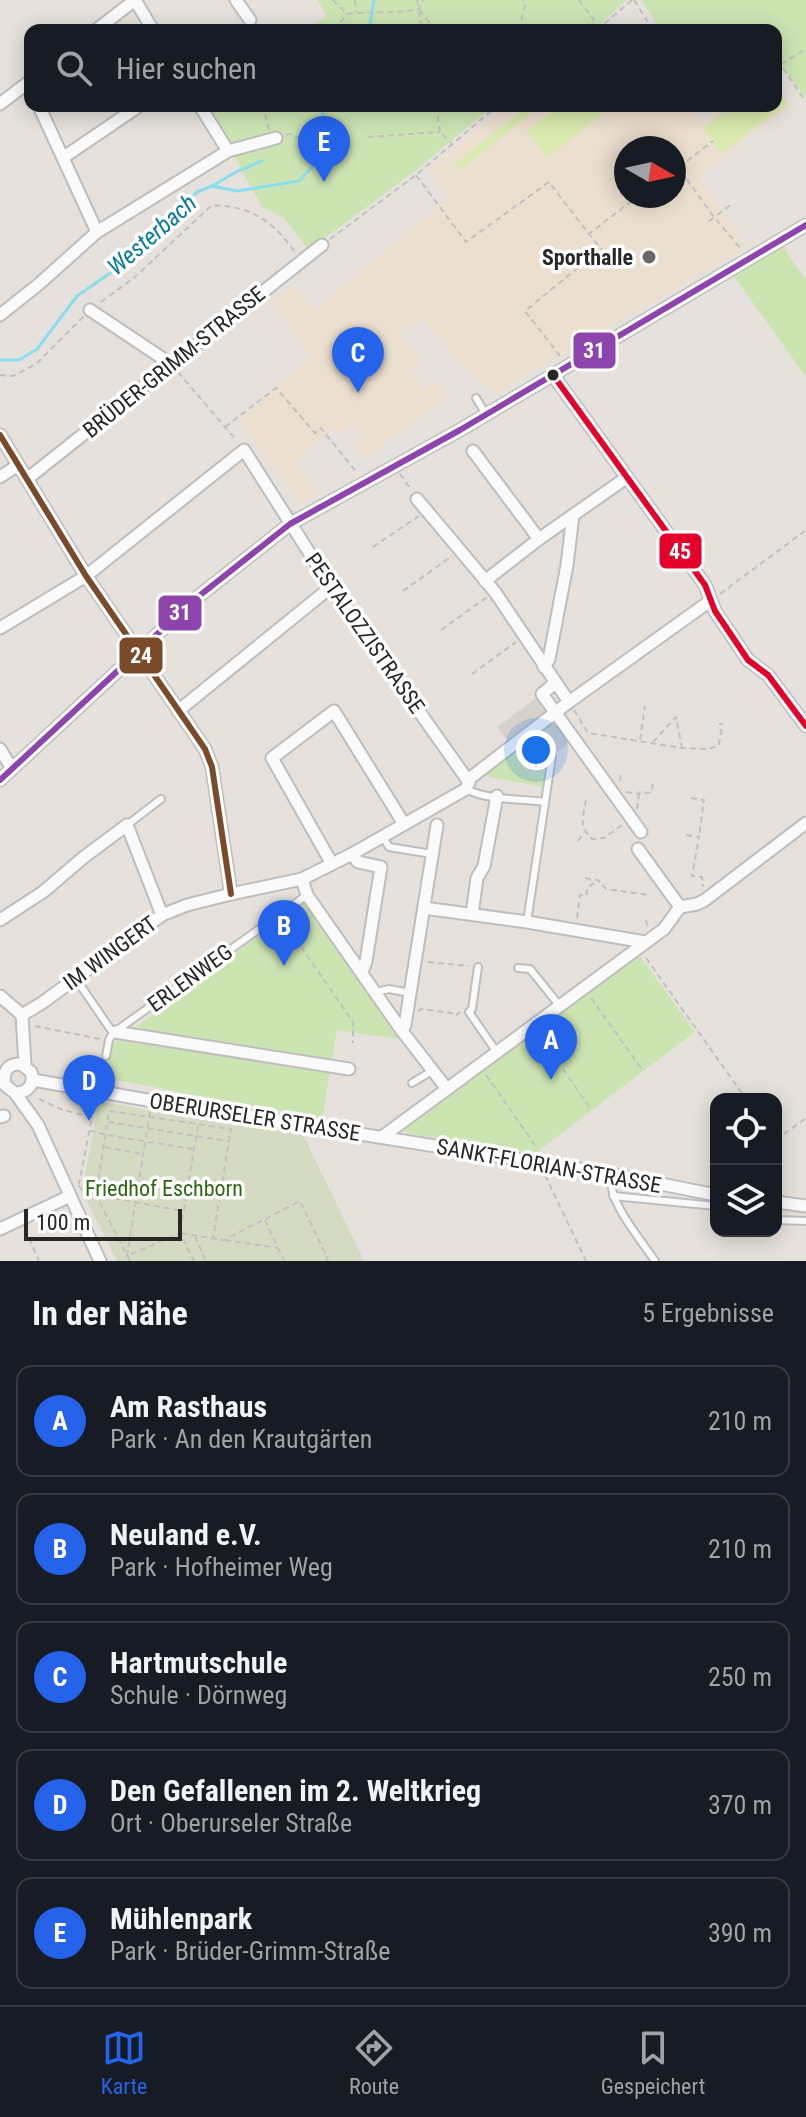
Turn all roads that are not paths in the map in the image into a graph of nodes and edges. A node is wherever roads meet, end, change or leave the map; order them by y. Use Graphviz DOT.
graph roads {
  1 [pos="135,0"];
  2 [pos="236,0"];
  3 [pos="250,20"];
  4 [pos="104,24"];
  5 [pos="149,24"];
  6 [pos="24,87"];
  7 [pos="0,104"];
  8 [pos="42,112"];
  9 [pos="130,112"];
  10 [pos="204,112"];
  11 [pos="277,137"];
  12 [pos="228,151"];
  13 [pos="64,157"];
  14 [pos="806,225"];
  15 [pos="97,232"];
  16 [pos="322,245"];
  17 [pos="90,310"];
  18 [pos="0,315"];
  19 [pos="171,364"];
  20 [pos="553,375"];
  21 [pos="476,398"];
  22 [pos="486,414"];
  23 [pos="0,435"];
  24 [pos="473,451"];
  25 [pos="18,465"];
  26 [pos="0,477"];
  27 [pos="626,478"];
  28 [pos="27,479"];
  29 [pos="417,499"];
  30 [pos="573,515"];
  31 [pos="290,524"];
  32 [pos="539,539"];
  33 [pos="86,576"];
  34 [pos="485,581"];
  35 [pos="331,587"];
  36 [pos="710,601"];
  37 [pos="0,628"];
  38 [pos="138,651"];
  39 [pos="544,667"];
  40 [pos="555,683"];
  41 [pos="569,702"];
  42 [pos="178,711"];
  43 [pos="557,713"];
  44 [pos="806,726"];
  45 [pos="533,731"];
  46 [pos="0,749"];
  47 [pos="12,769"];
  48 [pos="0,780"];
  49 [pos="467,784"];
  50 [pos="497,796"];
  51 [pos="161,799"];
  52 [pos="545,802"];
  53 [pos="431,809"];
  54 [pos="806,823"];
  55 [pos="404,824"];
  56 [pos="440,824"];
  57 [pos="127,825"];
  58 [pos="641,832"];
  59 [pos="382,836"];
  60 [pos="638,849"];
  61 [pos="352,854"];
  62 [pos="432,854"];
  63 [pos="332,864"];
  64 [pos="302,879"];
  65 [pos="231,894"];
  66 [pos="307,895"];
  67 [pos="680,907"];
  68 [pos="424,908"];
  69 [pos="472,914"];
  70 [pos="162,915"];
  71 [pos="0,920"];
  72 [pos="527,922"];
  73 [pos="645,942"];
  74 [pos="478,967"];
  75 [pos="518,968"];
  76 [pos="362,972"];
  77 [pos="76,979"];
  78 [pos="376,992"];
  79 [pos="410,993"];
  80 [pos="0,996"];
  81 [pos="559,1005"];
  82 [pos="23,1022"];
  83 [pos="404,1025"];
  84 [pos="112,1035"];
  85 [pos="496,1051"];
  86 [pos="106,1056"];
  87 [pos="349,1069"];
  88 [pos="432,1071"];
  89 [pos="8,1072"];
  90 [pos="412,1083"];
  91 [pos="31,1085"];
  92 [pos="447,1089"];
  93 [pos="15,1093"];
  94 [pos="38,1125"];
  95 [pos="382,1137"];
  96 [pos="611,1174"];
  97 [pos="710,1194"];
  98 [pos="70,1196"];
  99 [pos="613,1196"];
  100 [pos="782,1203"];
  101 [pos="710,1205"];
  102 [pos="806,1206"];
  103 [pos="782,1220"];
  104 [pos="806,1221"];
  105 [pos="0,1229"];
  106 [pos="100,1261"];
  107 [pos="655,1261"];
  1 -- 4 [label="street"];
  1 -- 5 [label="street"];
  2 -- 3 [label="street"];
  6 -- 7 [label="street"];
  8 -- 13 [label="street"];
  9 -- 13 [label="street"];
  10 -- 12 [label="street"];
  11 -- 12 [label="street"];
  12 -- 15 [label="street"];
  13 -- 15 [label="street"];
  14 -- 20 [label="street"];
  15 -- 18 [label="street"];
  16 -- 19 [label="street, BRÜDER-GRIMM-STRASSE"];
  17 -- 19 [label="street"];
  19 -- 28 [label="street, BRÜDER-GRIMM-STRASSE"];
  20 -- 22 [label="street"];
  20 -- 27 [label="street"];
  21 -- 22 [label="lane"];
  22 -- 31 [label="street"];
  23 -- 25 [label="street"];
  24 -- 32 [label="street"];
  25 -- 26 [label="street"];
  25 -- 28 [label="street"];
  27 -- 30 [label="street"];
  27 -- 36 [label="street"];
  28 -- 33 [label="street"];
  29 -- 34 [label="street"];
  30 -- 32 [label="street"];
  30 -- 39 [label="street"];
  31 -- 33 [label="street, PESTALOZZISTRASSE"];
  31 -- 35 [label="street, PESTALOZZISTRASSE"];
  31 -- 38 [label="street"];
  32 -- 34 [label="street"];
  33 -- 37 [label="street"];
  33 -- 38 [label="street"];
  34 -- 39 [label="street"];
  35 -- 42 [label="street"];
  35 -- 49 [label="street, PESTALOZZISTRASSE"];
  36 -- 41 [label="street, IM WINGERT"];
  36 -- 44 [label="street"];
  38 -- 42 [label="street"];
  38 -- 47 [label="street"];
  39 -- 40 [label="street"];
  40 -- 41 [label="street"];
  40 -- 43 [label="street"];
  41 -- 43 [label="street, IM WINGERT"];
  42 -- 65 [label="street"];
  43 -- 45 [label="street, IM WINGERT"];
  43 -- 58 [label="street"];
  45 -- 49 [label="street, IM WINGERT"];
  45 -- 52 [label="lane"];
  46 -- 47 [label="street"];
  47 -- 48 [label="street"];
  49 -- 50 [label="lane"];
  49 -- 53 [label="street, IM WINGERT"];
  50 -- 52 [label="lane"];
  50 -- 69 [label="street"];
  51 -- 57 [label="lane"];
  52 -- 72 [label="lane"];
  53 -- 55 [label="street, IM WINGERT"];
  53 -- 56 [label="lane"];
  54 -- 67 [label="street"];
  55 -- 59 [label="street, IM WINGERT"];
  55 -- 63 [label="street"];
  56 -- 62 [label="street"];
  57 -- 70 [label="street"];
  57 -- 71 [label="street"];
  59 -- 61 [label="street, IM WINGERT"];
  59 -- 62 [label="lane"];
  60 -- 67 [label="street"];
  61 -- 63 [label="street, IM WINGERT"];
  61 -- 76 [label="street"];
  62 -- 68 [label="street"];
  63 -- 64 [label="street, IM WINGERT"];
  64 -- 65 [label="street, IM WINGERT"];
  64 -- 66 [label="street"];
  65 -- 70 [label="street, IM WINGERT"];
  66 -- 76 [label="street"];
  66 -- 84 [label="lane, ERLENWEG"];
  67 -- 73 [label="street"];
  68 -- 69 [label="street"];
  68 -- 79 [label="street"];
  69 -- 72 [label="street"];
  70 -- 77 [label="street, IM WINGERT"];
  72 -- 73 [label="street"];
  73 -- 81 [label="street"];
  74 -- 85 [label="lane"];
  75 -- 81 [label="lane"];
  76 -- 78 [label="street"];
  77 -- 82 [label="street, IM WINGERT"];
  77 -- 84 [label="lane"];
  78 -- 79 [label="lane"];
  78 -- 83 [label="street"];
  79 -- 83 [label="street"];
  80 -- 82 [label="street"];
  81 -- 85 [label="street"];
  82 -- 89 [label="street"];
  83 -- 88 [label="street"];
  84 -- 86 [label="lane"];
  84 -- 87 [label="street"];
  85 -- 92 [label="street"];
  88 -- 90 [label="lane"];
  88 -- 92 [label="street"];
  89 -- 91 [label="street"];
  89 -- 93 [label="street"];
  91 -- 93 [label="street"];
  91 -- 94 [label="street"];
  91 -- 95 [label="street, OBERURSELER STRASSE"];
  92 -- 95 [label="street"];
  93 -- 94 [label="street"];
  94 -- 98 [label="street"];
  95 -- 96 [label="street, SANKT-FLORIAN-STRASSE"];
  96 -- 97 [label="street, SANKT-FLORIAN-STRASSE"];
  96 -- 99 [label="lane"];
  98 -- 105 [label="street"];
  98 -- 106 [label="street"];
  99 -- 101 [label="lane"];
  99 -- 107 [label="lane"];
  100 -- 102 [label="street"];
  103 -- 104 [label="lane"];
}
